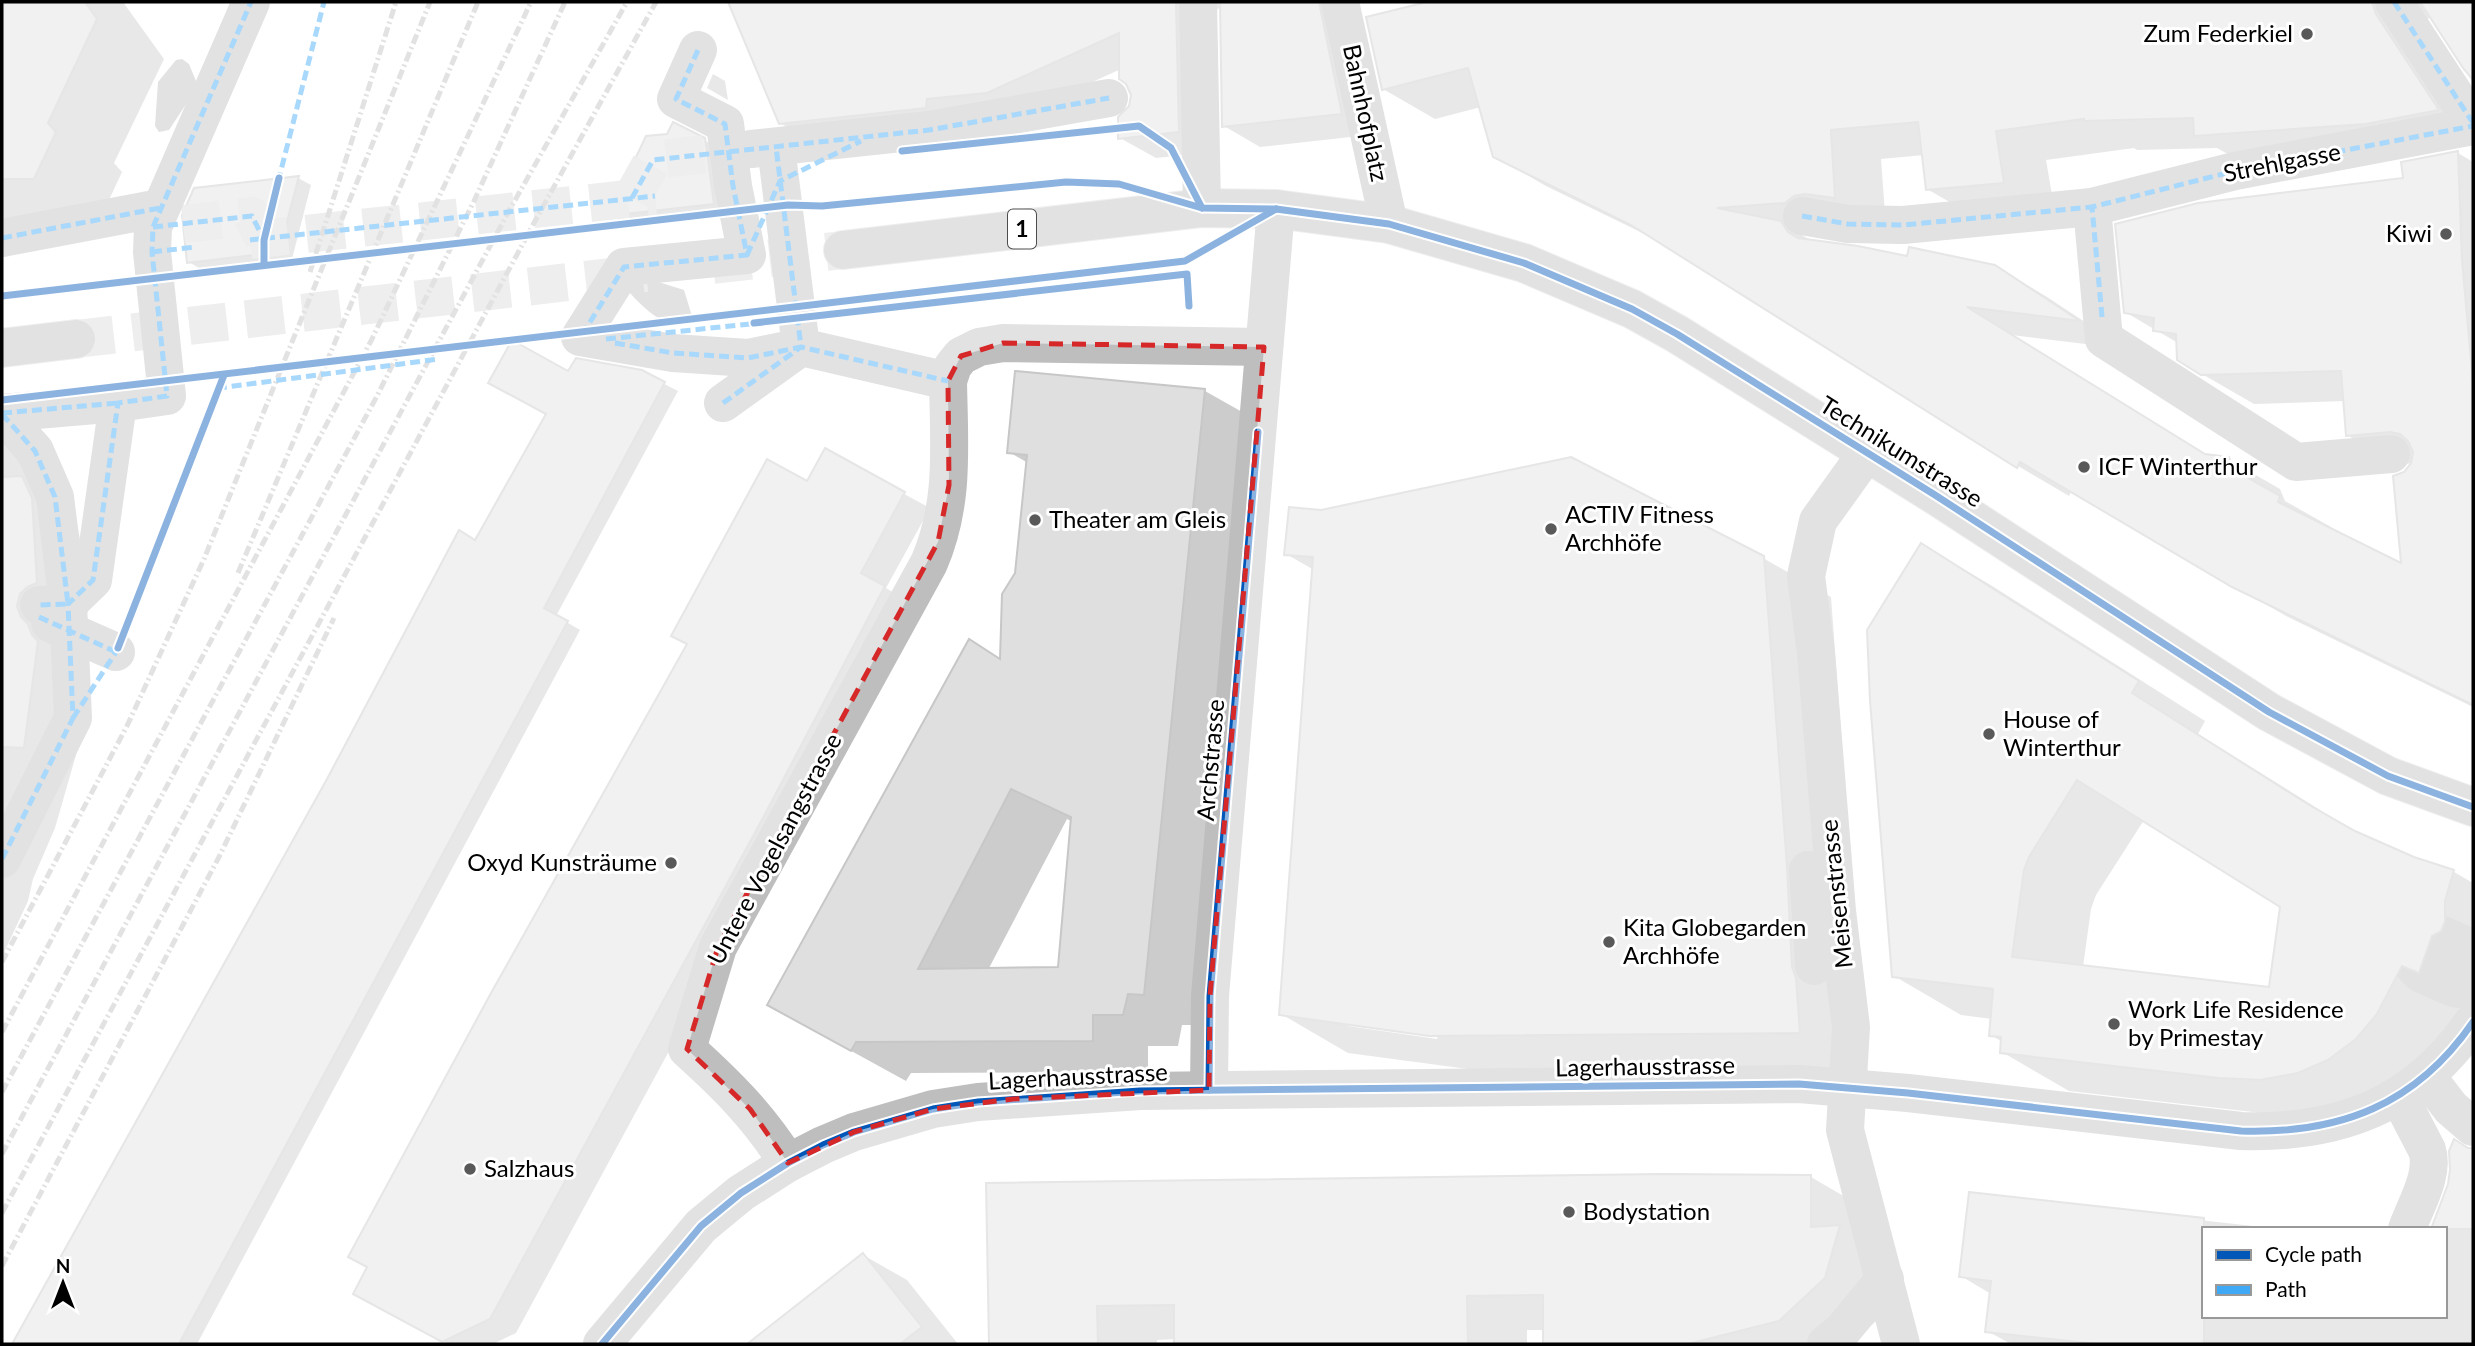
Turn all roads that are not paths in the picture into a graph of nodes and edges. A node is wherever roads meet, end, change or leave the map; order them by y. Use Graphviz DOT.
graph roads {
  1 [pos="251,2"];
  2 [pos="1198,2"];
  3 [pos="1340,2"];
  4 [pos="2394,2"];
  5 [pos="698,50"];
  6 [pos="1109,98"];
  7 [pos="2473,125"];
  8 [pos="778,164"];
  9 [pos="727,169"];
  10 [pos="2092,207"];
  11 [pos="1202,208"];
  12 [pos="1276,209"];
  13 [pos="1802,216"];
  14 [pos="1389,224"];
  15 [pos="167,232"];
  16 [pos="2,238"];
  17 [pos="843,250"];
  18 [pos="747,255"];
  19 [pos="76,339"];
  20 [pos="801,346"];
  21 [pos="1264,347"];
  22 [pos="2,348"];
  23 [pos="948,382"];
  24 [pos="118,404"];
  25 [pos="723,404"];
  26 [pos="2,414"];
  27 [pos="1866,454"];
  28 [pos="2391,454"];
  29 [pos="1806,576"];
  30 [pos="54,615"];
  31 [pos="1842,647"];
  32 [pos="73,718"];
  33 [pos="2473,807"];
  34 [pos="2,859"];
  35 [pos="1814,966"];
  36 [pos="2473,1022"];
  37 [pos="1851,1027"];
  38 [pos="2413,1086"];
  39 [pos="1847,1087"];
  40 [pos="1209,1090"];
  41 [pos="2473,1127"];
  42 [pos="788,1163"];
  43 [pos="2408,1227"];
  44 [pos="1885,1279"];
  45 [pos="1834,1338"];
  46 [pos="602,1344"];
  47 [pos="1887,1344"];
  48 [pos="1901,1344"];
  1 -- 15 [label="street"];
  2 -- 11 [label="street"];
  3 -- 14 [label="street, Bahnhofplatz"];
  4 -- 7 [label="street"];
  5 -- 9 [label="street"];
  6 -- 8 [label="street"];
  7 -- 10 [label="street, Strehlgasse"];
  8 -- 9 [label="street"];
  8 -- 18 [label="street"];
  8 -- 20 [label="street"];
  9 -- 18 [label="street"];
  10 -- 13 [label="street, Strehlgasse"];
  10 -- 28 [label="street"];
  11 -- 12 [label="street, 1"];
  11 -- 17 [label="street, 1"];
  12 -- 14 [label="street, Technikumstrasse / 1"];
  12 -- 21 [label="street, Archstrasse"];
  14 -- 27 [label="street, Technikumstrasse / 1"];
  15 -- 16 [label="street"];
  15 -- 24 [label="street"];
  18 -- 20 [label="street"];
  19 -- 22 [label="street"];
  20 -- 23 [label="street"];
  20 -- 25 [label="street"];
  21 -- 23 [label="street"];
  21 -- 40 [label="street, Archstrasse"];
  23 -- 42 [label="street, Untere Vogelsangstrasse"];
  24 -- 26 [label="street"];
  24 -- 30 [label="street"];
  26 -- 30 [label="street"];
  27 -- 29 [label="street, Meisenstrasse"];
  27 -- 33 [label="street, Technikumstrasse / 1"];
  29 -- 35 [label="street"];
  29 -- 37 [label="street, Meisenstrasse"];
  30 -- 32 [label="street"];
  30 -- 32 [label="street"];
  31 -- 37 [label="street"];
  32 -- 34 [label="street"];
  36 -- 38 [label="street, Lagerhausstrasse"];
  37 -- 39 [label="street, Meisenstrasse"];
  38 -- 39 [label="street, Lagerhausstrasse"];
  38 -- 41 [label="street"];
  38 -- 43 [label="street"];
  39 -- 40 [label="street, Lagerhausstrasse"];
  39 -- 44 [label="street, Meisenstrasse"];
  40 -- 42 [label="street, Lagerhausstrasse"];
  42 -- 46 [label="street"];
  44 -- 45 [label="street"];
  44 -- 48 [label="street, Meisenstrasse"];
  45 -- 47 [label="street"];
}
